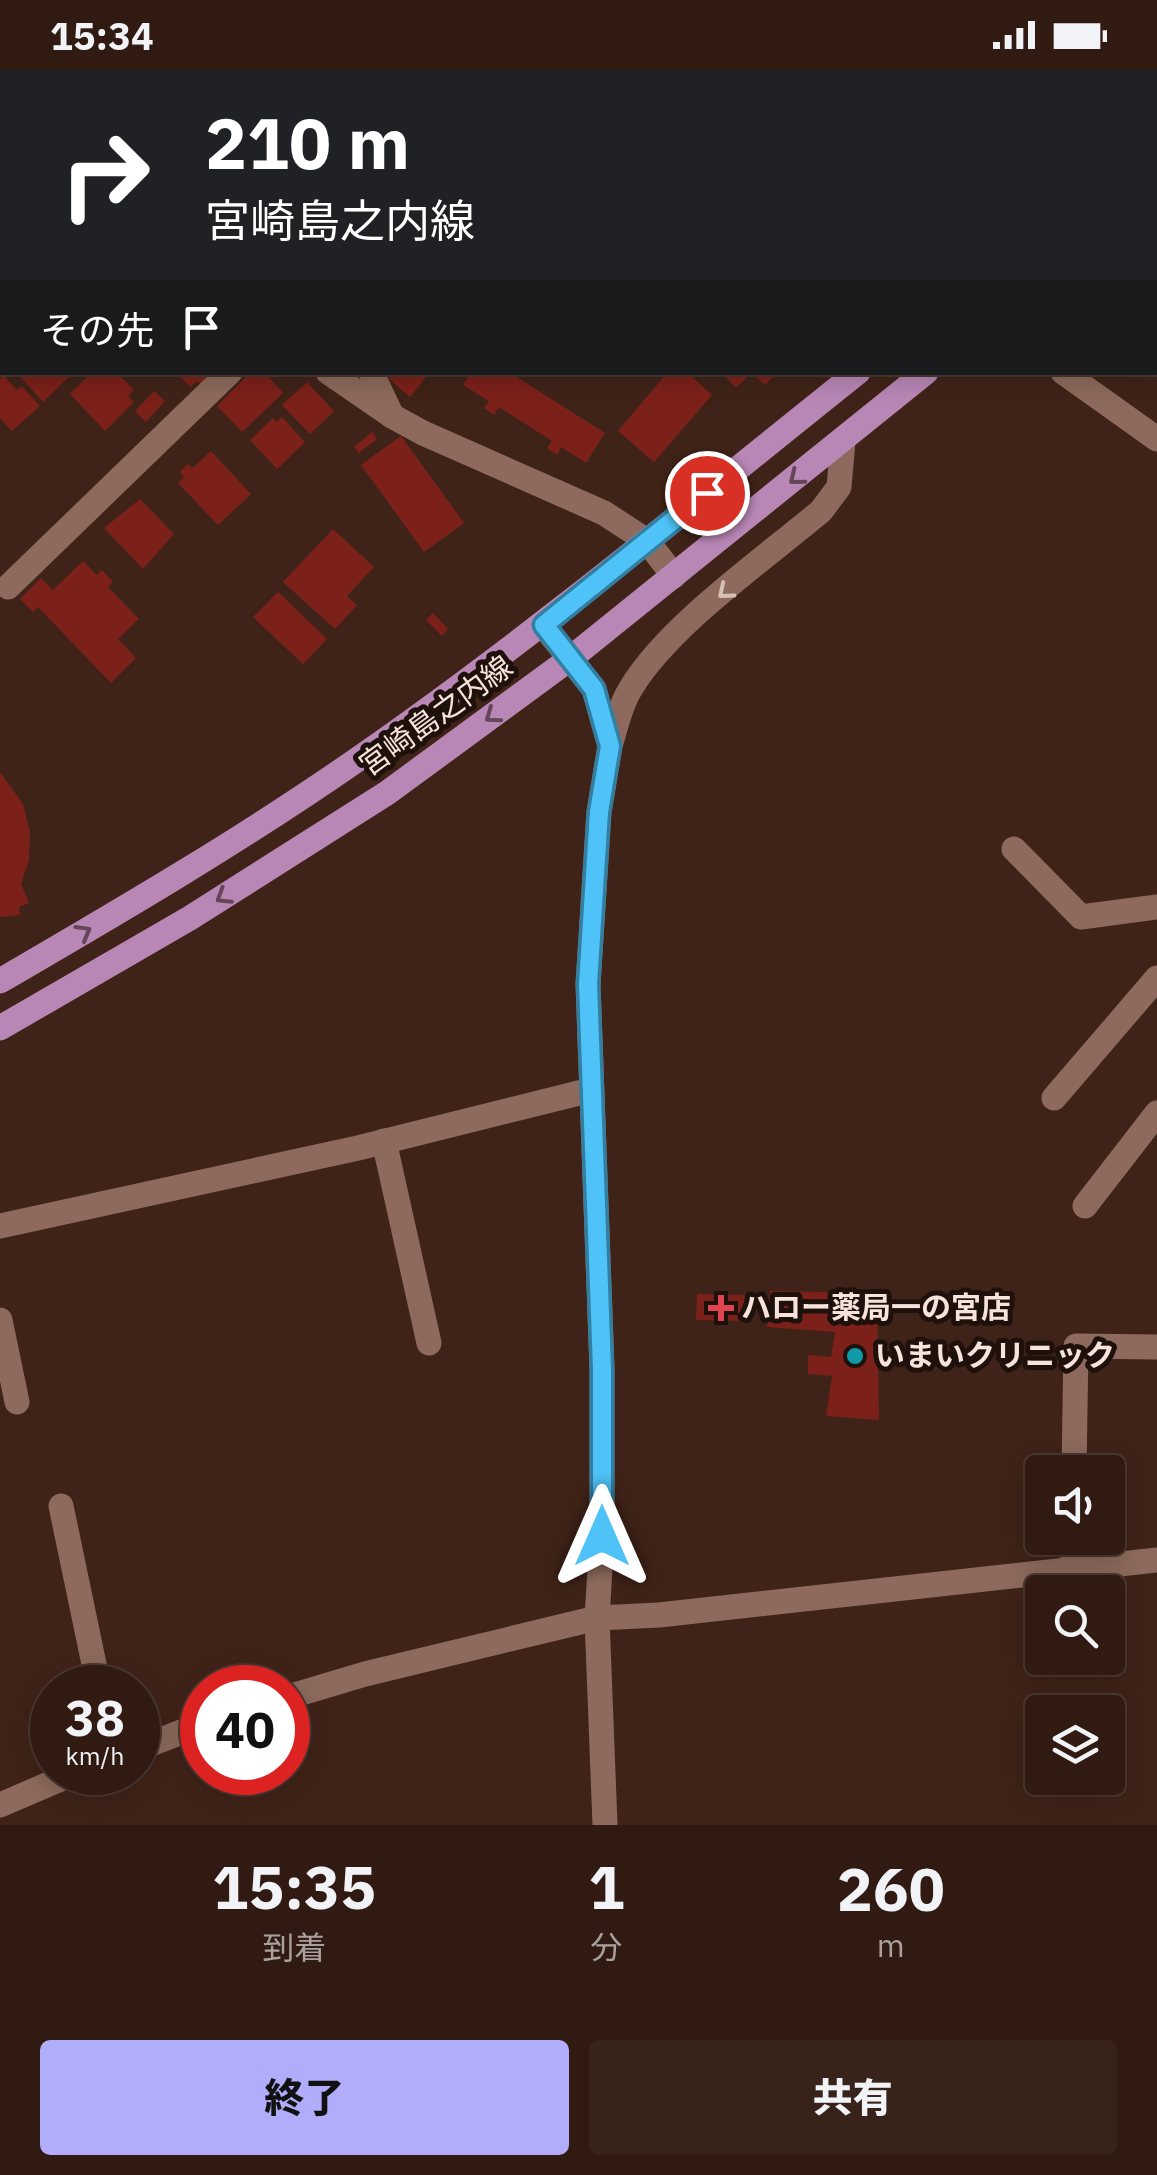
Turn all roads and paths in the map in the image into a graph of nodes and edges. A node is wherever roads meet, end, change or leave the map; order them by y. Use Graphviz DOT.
graph roads {
  1 [pos="227,375"];
  2 [pos="332,375"];
  3 [pos="373,375"];
  4 [pos="854,375"];
  5 [pos="922,375"];
  6 [pos="1067,375"];
  7 [pos="392,416"];
  8 [pos="1157,438"];
  9 [pos="843,441"];
  10 [pos="647,541"];
  11 [pos="674,576"];
  12 [pos="8,587"];
  13 [pos="544,625"];
  14 [pos="570,658"];
  15 [pos="610,746"];
  16 [pos="1014,849"];
  17 [pos="1157,906"];
  18 [pos="1157,978"];
  19 [pos="0,981"];
  20 [pos="0,1028"];
  21 [pos="591,1090"];
  22 [pos="1054,1098"];
  23 [pos="1157,1112"];
  24 [pos="384,1141"];
  25 [pos="1084,1206"];
  26 [pos="0,1226"];
  27 [pos="0,1320"];
  28 [pos="429,1343"];
  29 [pos="1157,1347"];
  30 [pos="17,1402"];
  31 [pos="1074,1455"];
  32 [pos="61,1506"];
  33 [pos="1073,1555"];
  34 [pos="1157,1560"];
  35 [pos="1073,1570"];
  36 [pos="598,1618"];
  37 [pos="94,1665"];
  38 [pos="310,1690"];
  39 [pos="30,1792"];
  40 [pos="0,1805"];
  41 [pos="604,1825"];
  1 -- 12 [label="street"];
  2 -- 7 [label="street"];
  3 -- 7 [label="street"];
  4 -- 10 [label="main road, 宮崎島之内線"];
  5 -- 9 [label="main road, 宮崎島之内線"];
  6 -- 8 [label="street"];
  7 -- 10 [label="street"];
  9 -- 11 [label="main road, 宮崎島之内線, one-way"];
  9 -- 15 [label="street, one-way"];
  10 -- 11 [label="street"];
  10 -- 13 [label="main road, 宮崎島之内線"];
  11 -- 14 [label="main road, 宮崎島之内線"];
  13 -- 14 [label="street"];
  19 -- 13 [label="main road, 宮崎島之内線, one-way"];
  14 -- 15 [label="street"];
  14 -- 20 [label="main road, 宮崎島之内線, one-way"];
  15 -- 21 [label="street"];
  16 -- 17 [label="street"];
  18 -- 22 [label="street"];
  21 -- 24 [label="street"];
  21 -- 36 [label="street"];
  23 -- 25 [label="street"];
  24 -- 26 [label="street"];
  24 -- 28 [label="street"];
  27 -- 30 [label="street"];
  29 -- 31 [label="street"];
  32 -- 37 [label="street"];
  33 -- 35 [label="street"];
  34 -- 35 [label="street"];
  35 -- 36 [label="street"];
  36 -- 38 [label="street"];
  36 -- 41 [label="street"];
  39 -- 40 [label="street"];
}
